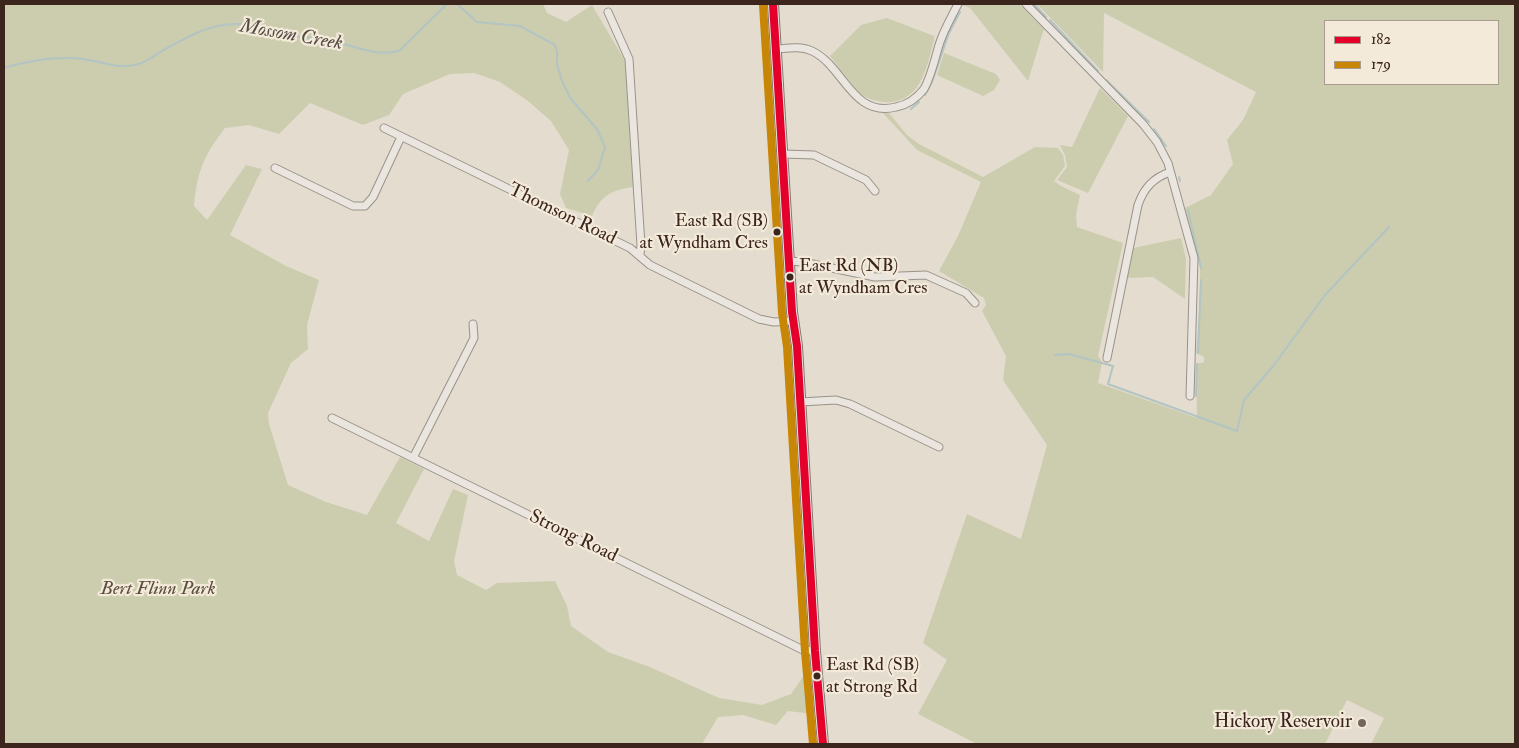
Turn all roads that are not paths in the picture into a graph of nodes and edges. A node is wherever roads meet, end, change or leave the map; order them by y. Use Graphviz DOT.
graph roads {
  1 [pos="773,4"];
  2 [pos="958,4"];
  3 [pos="1026,4"];
  4 [pos="608,12"];
  5 [pos="778,49"];
  6 [pos="384,128"];
  7 [pos="401,137"];
  8 [pos="784,154"];
  9 [pos="275,168"];
  10 [pos="1170,172"];
  11 [pos="875,191"];
  12 [pos="640,255"];
  13 [pos="789,262"];
  14 [pos="975,303"];
  15 [pos="793,321"];
  16 [pos="473,324"];
  17 [pos="1107,358"];
  18 [pos="1190,396"];
  19 [pos="800,402"];
  20 [pos="332,418"];
  21 [pos="939,447"];
  22 [pos="413,458"];
  23 [pos="815,651"];
  24 [pos="823,744"];
  1 -- 5 [label="main road"];
  2 -- 5 [label="street"];
  3 -- 10 [label="street"];
  4 -- 12 [label="street"];
  5 -- 8 [label="main road"];
  6 -- 7 [label="street, Thomson Road"];
  7 -- 9 [label="street"];
  7 -- 12 [label="street, Thomson Road"];
  8 -- 11 [label="street"];
  8 -- 13 [label="main road"];
  10 -- 17 [label="street"];
  10 -- 18 [label="street"];
  12 -- 15 [label="street, Thomson Road"];
  13 -- 14 [label="street"];
  13 -- 15 [label="main road"];
  15 -- 19 [label="main road"];
  16 -- 22 [label="street"];
  19 -- 21 [label="street"];
  19 -- 23 [label="main road"];
  20 -- 22 [label="street, Strong Road"];
  22 -- 23 [label="street, Strong Road"];
  23 -- 24 [label="main road"];
}
